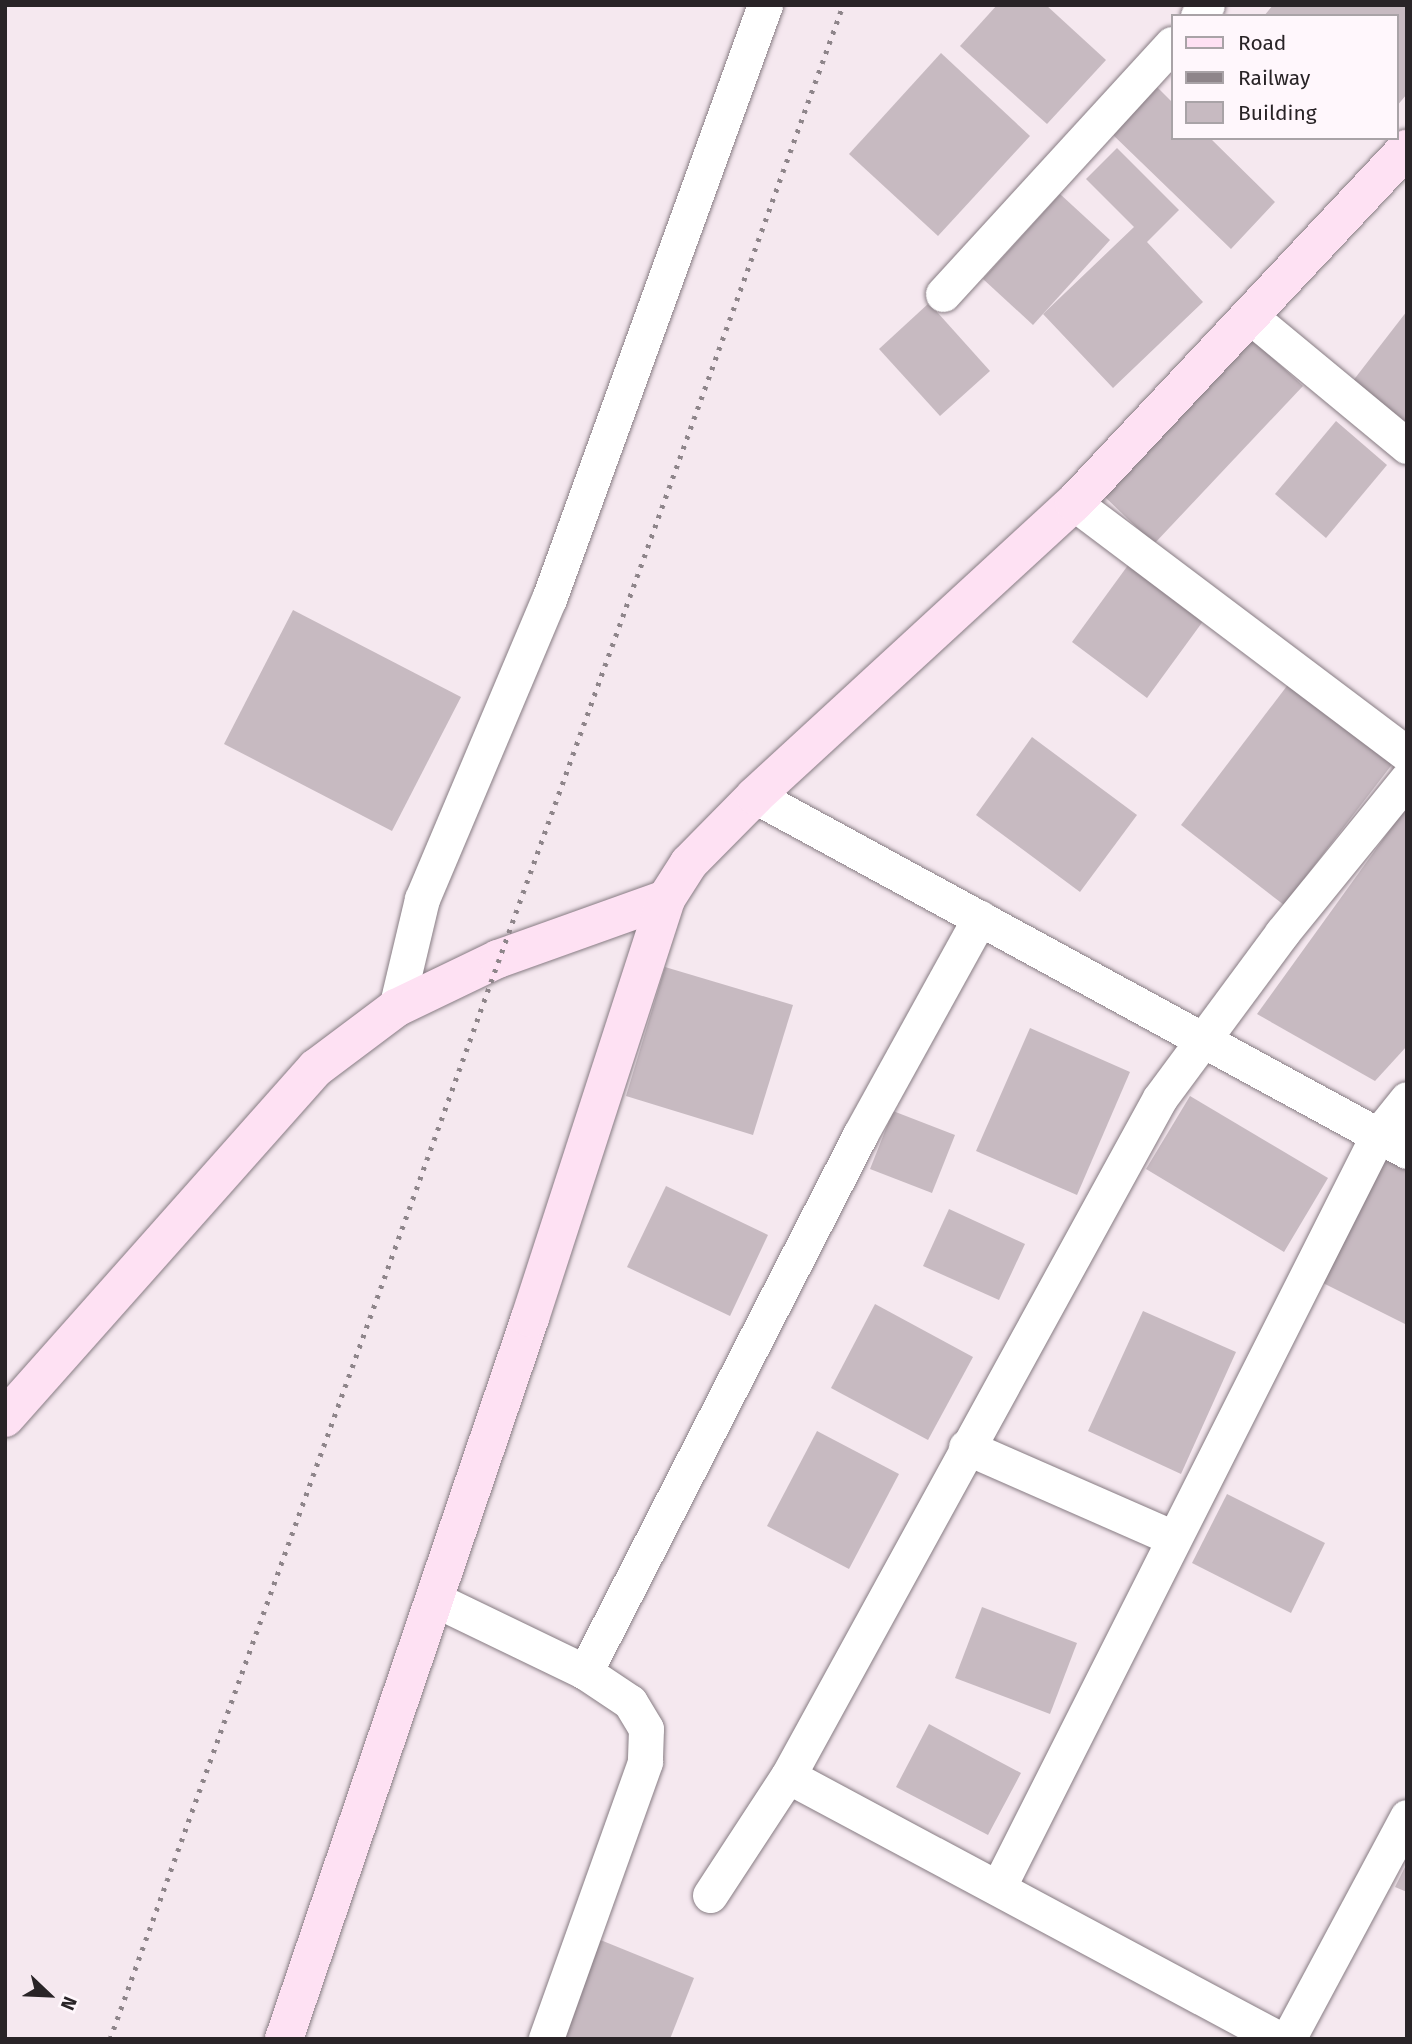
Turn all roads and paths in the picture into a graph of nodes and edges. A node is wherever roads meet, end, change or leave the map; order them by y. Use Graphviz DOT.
graph roads {
  1 [pos="765,5"];
  2 [pos="1170,46"];
  3 [pos="1407,150"];
  4 [pos="943,294"];
  5 [pos="1252,318"];
  6 [pos="1407,446"];
  7 [pos="1074,502"];
  8 [pos="1407,754"];
  9 [pos="1407,779"];
  10 [pos="755,796"];
  11 [pos="666,899"];
  12 [pos="979,918"];
  13 [pos="396,1008"];
  14 [pos="1203,1040"];
  15 [pos="1407,1099"];
  16 [pos="1392,1143"];
  17 [pos="5,1418"];
  18 [pos="967,1447"];
  19 [pos="1173,1538"];
  20 [pos="434,1599"];
  21 [pos="585,1672"];
  22 [pos="788,1776"];
  23 [pos="1407,1817"];
  24 [pos="998,1888"];
  25 [pos="710,1895"];
  26 [pos="284,2039"];
  27 [pos="546,2039"];
  28 [pos="1279,2039"];
  29 [pos="1288,2039"];
  1 -- 13 [label="street"];
  2 -- 4 [label="street"];
  3 -- 5 [label="street"];
  5 -- 6 [label="street"];
  5 -- 7 [label="street"];
  7 -- 8 [label="street"];
  7 -- 10 [label="street"];
  9 -- 14 [label="street"];
  10 -- 11 [label="street"];
  10 -- 12 [label="street"];
  11 -- 13 [label="street"];
  11 -- 20 [label="street"];
  12 -- 14 [label="street"];
  12 -- 21 [label="street"];
  13 -- 17 [label="street"];
  14 -- 16 [label="street"];
  14 -- 18 [label="street"];
  15 -- 16 [label="street"];
  16 -- 19 [label="street"];
  18 -- 19 [label="street"];
  18 -- 22 [label="street"];
  19 -- 24 [label="street"];
  20 -- 21 [label="street"];
  20 -- 26 [label="street"];
  21 -- 27 [label="street"];
  22 -- 24 [label="street"];
  22 -- 25 [label="street"];
  23 -- 29 [label="street"];
  24 -- 28 [label="street"];
}
